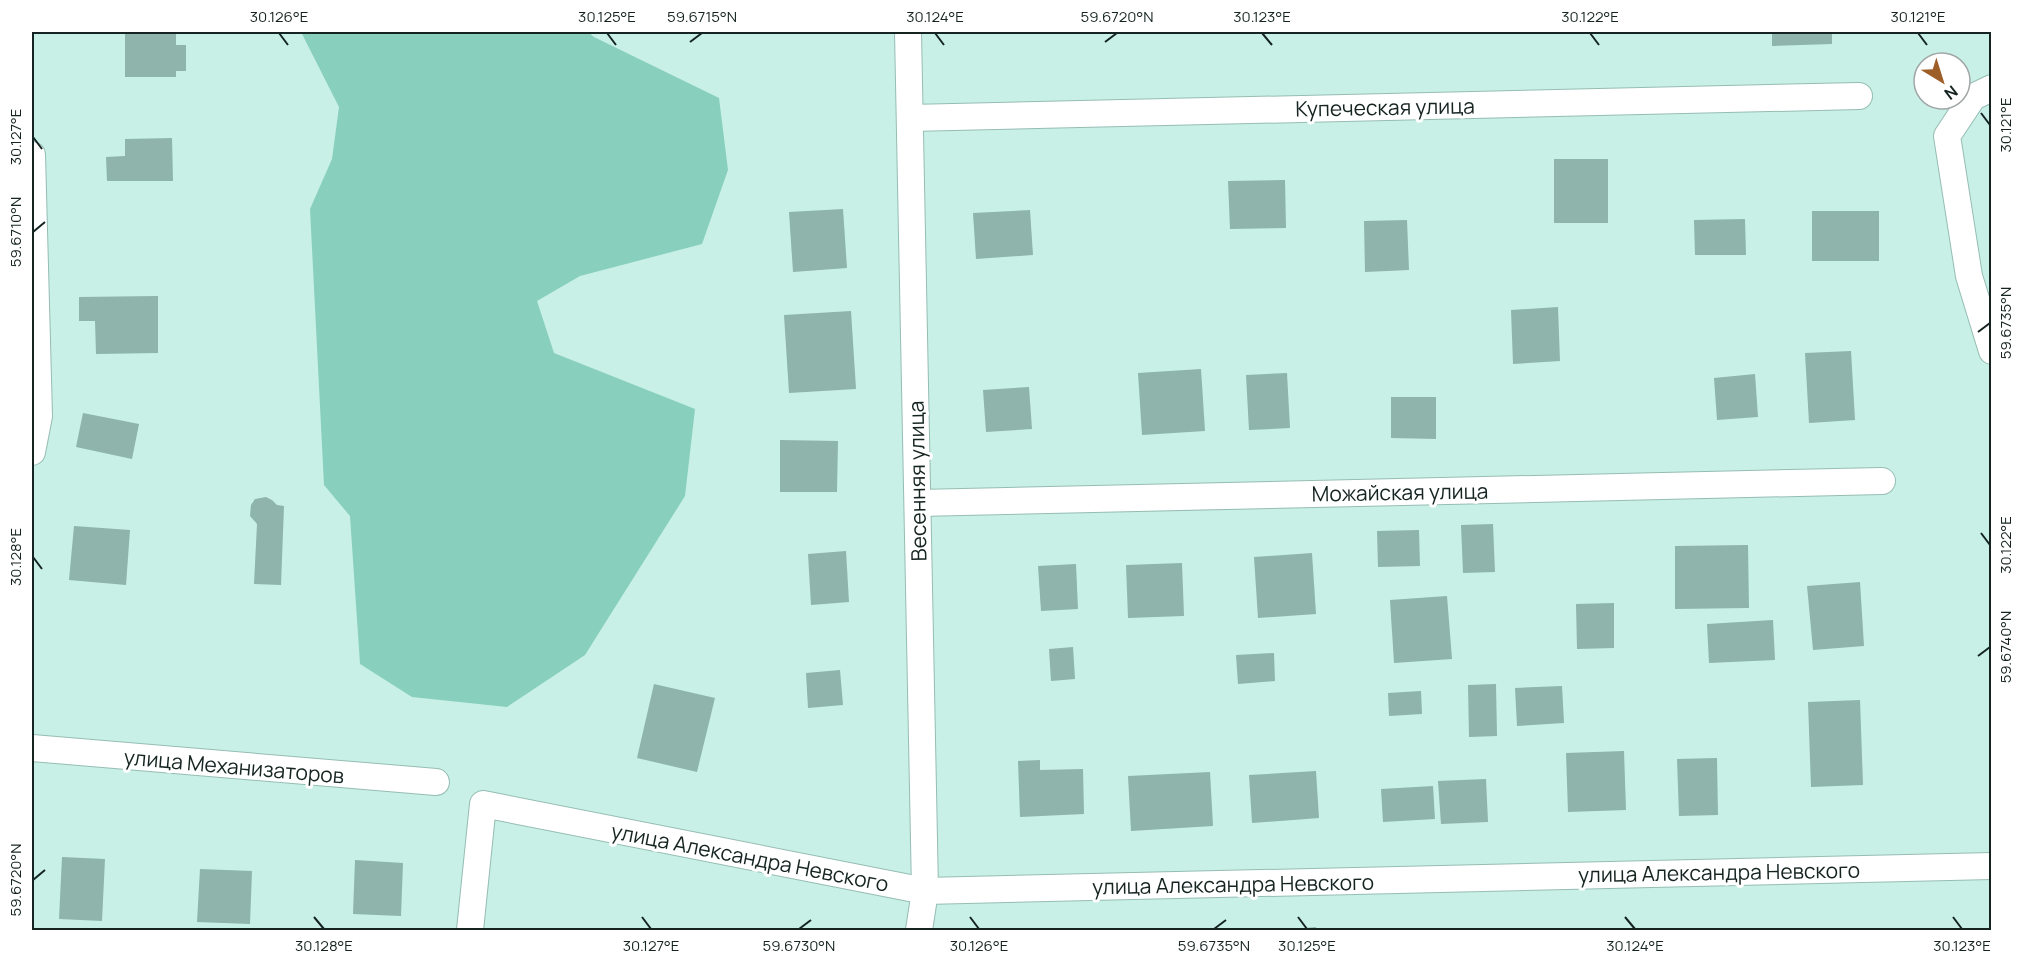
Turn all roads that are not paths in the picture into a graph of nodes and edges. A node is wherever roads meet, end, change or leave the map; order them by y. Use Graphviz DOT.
graph roads {
  1 [pos="908,32"];
  2 [pos="1982,92"];
  3 [pos="1859,96"];
  4 [pos="910,118"];
  5 [pos="32,155"];
  6 [pos="1992,351"];
  7 [pos="32,452"];
  8 [pos="1882,481"];
  9 [pos="918,503"];
  10 [pos="32,748"];
  11 [pos="436,782"];
  12 [pos="1992,866"];
  13 [pos="925,891"];
  14 [pos="470,930"];
  15 [pos="919,930"];
  1 -- 4 [label="street, Весенняя улица"];
  2 -- 6 [label="street"];
  3 -- 4 [label="street, Купеческая улица"];
  4 -- 9 [label="street, Весенняя улица"];
  5 -- 7 [label="street"];
  8 -- 9 [label="street, Можайская улица"];
  9 -- 13 [label="street, Весенняя улица"];
  10 -- 11 [label="street, улица Механизаторов"];
  12 -- 13 [label="street, улица Александра Невского"];
  13 -- 14 [label="street, улица Александра Невского"];
  13 -- 15 [label="street, Весенняя улица"];
}
